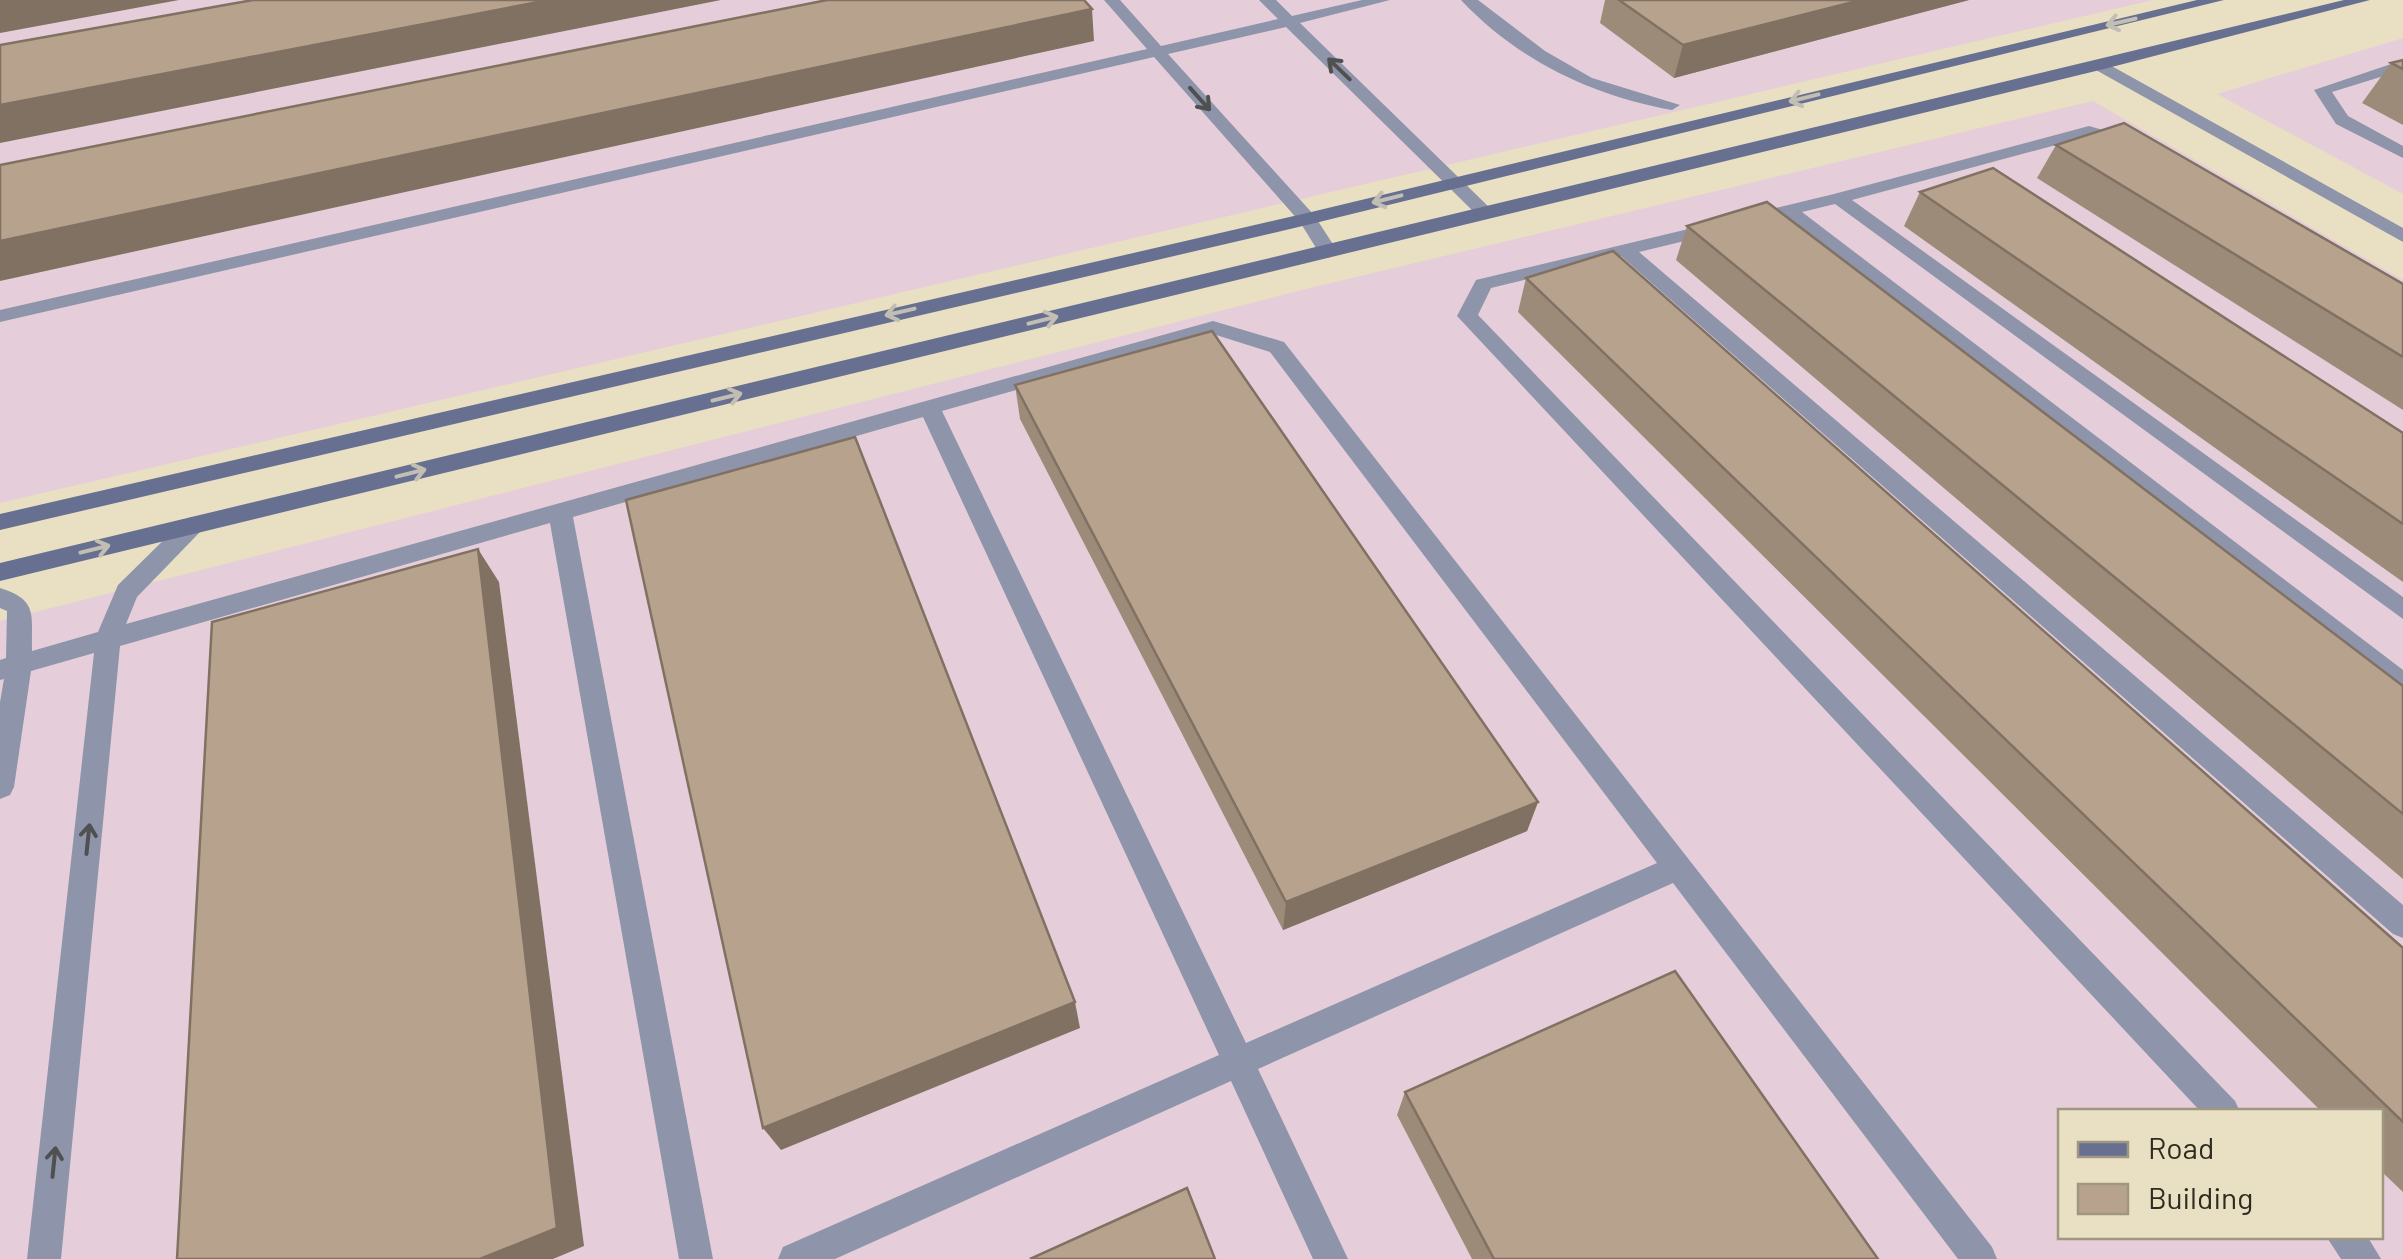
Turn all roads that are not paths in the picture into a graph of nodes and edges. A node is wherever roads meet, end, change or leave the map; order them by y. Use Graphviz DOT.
graph roads {
  1 [pos="1112,0"];
  2 [pos="1267,0"];
  3 [pos="1382,0"];
  4 [pos="1469,0"];
  5 [pos="2216,0"];
  6 [pos="2362,0"];
  7 [pos="1289,21"];
  8 [pos="1158,51"];
  9 [pos="2403,65"];
  10 [pos="2102,67"];
  11 [pos="1672,105"];
  12 [pos="2149,144"];
  13 [pos="2403,153"];
  14 [pos="1974,160"];
  15 [pos="1457,182"];
  16 [pos="2007,182"];
  17 [pos="1838,198"];
  18 [pos="1787,210"];
  19 [pos="1484,211"];
  20 [pos="1306,219"];
  21 [pos="2403,236"];
  22 [pos="1624,249"];
  23 [pos="1328,252"];
  24 [pos="0,316"];
  25 [pos="929,407"];
  26 [pos="560,511"];
  27 [pos="0,522"];
  28 [pos="192,526"];
  29 [pos="0,572"];
  30 [pos="0,597"];
  31 [pos="2403,610"];
  32 [pos="108,639"];
  33 [pos="9,667"];
  34 [pos="2403,684"];
  35 [pos="0,787"];
  36 [pos="1678,867"];
  37 [pos="2403,924"];
  38 [pos="1238,1062"];
  39 [pos="2221,1109"];
  40 [pos="2345,1239"];
  41 [pos="44,1259"];
  42 [pos="696,1259"];
  43 [pos="795,1259"];
  44 [pos="1331,1259"];
  45 [pos="1980,1259"];
  46 [pos="2364,1259"];
  1 -- 8 [label="street"];
  2 -- 7 [label="street"];
  3 -- 7 [label="street"];
  4 -- 11 [label="street"];
  5 -- 15 [label="street, one-way"];
  6 -- 10 [label="street"];
  7 -- 8 [label="street"];
  15 -- 7 [label="street, one-way"];
  8 -- 20 [label="street, one-way"];
  8 -- 24 [label="street"];
  9 -- 13 [label="street"];
  10 -- 19 [label="street"];
  10 -- 21 [label="street"];
  12 -- 14 [label="street"];
  14 -- 16 [label="street"];
  14 -- 17 [label="street"];
  15 -- 19 [label="street"];
  15 -- 20 [label="street, one-way"];
  17 -- 18 [label="street"];
  17 -- 31 [label="street"];
  18 -- 22 [label="street"];
  18 -- 34 [label="street"];
  19 -- 23 [label="street"];
  20 -- 23 [label="street"];
  20 -- 27 [label="street, one-way"];
  22 -- 37 [label="street"];
  22 -- 39 [label="street"];
  28 -- 23 [label="street, one-way"];
  25 -- 26 [label="street"];
  25 -- 36 [label="street"];
  25 -- 38 [label="street"];
  26 -- 32 [label="street"];
  26 -- 42 [label="street"];
  29 -- 28 [label="street, one-way"];
  28 -- 32 [label="street"];
  30 -- 33 [label="street"];
  32 -- 33 [label="street"];
  41 -- 32 [label="street, one-way"];
  33 -- 35 [label="street"];
  36 -- 38 [label="street"];
  36 -- 45 [label="street"];
  38 -- 43 [label="street"];
  38 -- 44 [label="street"];
  40 -- 46 [label="street"];
}
